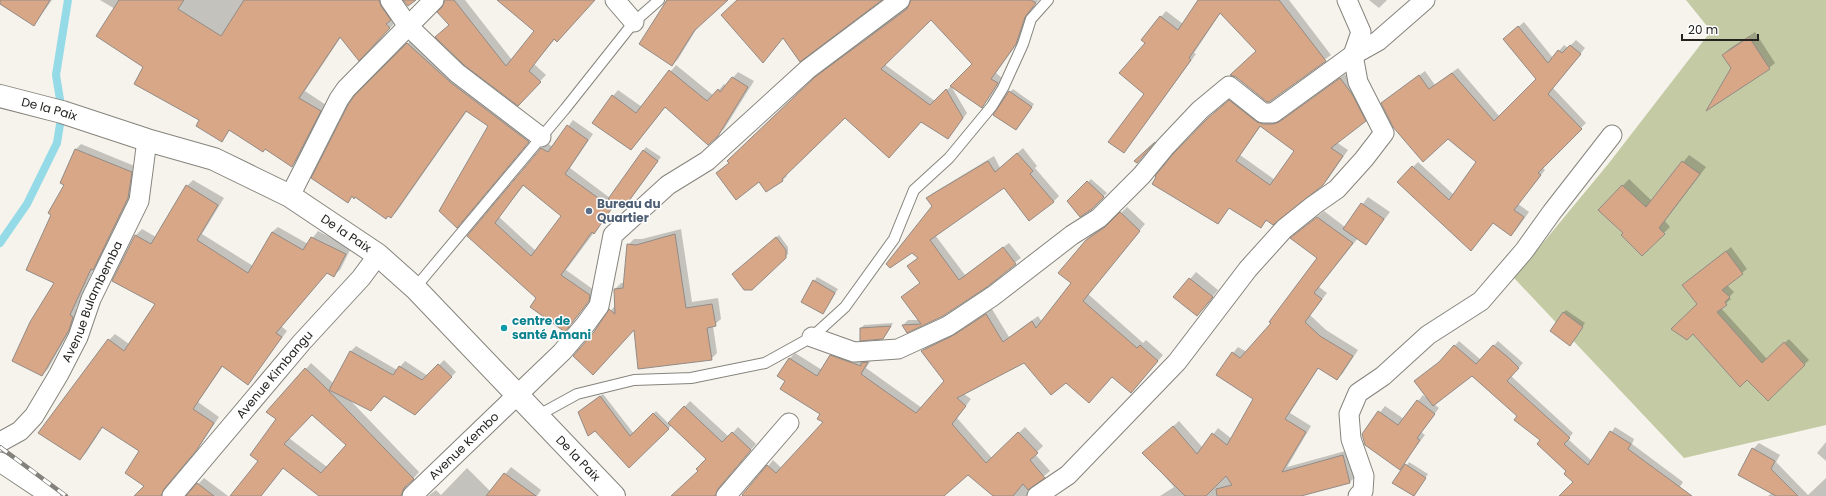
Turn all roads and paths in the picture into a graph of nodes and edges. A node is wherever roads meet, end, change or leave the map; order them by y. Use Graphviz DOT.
graph roads {
  1 [pos="390,0"];
  2 [pos="434,0"];
  3 [pos="615,0"];
  4 [pos="659,0"];
  5 [pos="900,0"];
  6 [pos="1048,0"];
  7 [pos="1347,0"];
  8 [pos="1425,0"];
  9 [pos="634,22"];
  10 [pos="408,26"];
  11 [pos="1353,55"];
  12 [pos="0,96"];
  13 [pos="1612,134"];
  14 [pos="541,138"];
  15 [pos="146,140"];
  16 [pos="290,196"];
  17 [pos="378,255"];
  18 [pos="415,288"];
  19 [pos="812,337"];
  20 [pos="517,395"];
  21 [pos="537,416"];
  22 [pos="789,423"];
  23 [pos="0,442"];
  24 [pos="0,462"];
  25 [pos="51,496"];
  26 [pos="172,496"];
  27 [pos="412,496"];
  28 [pos="614,496"];
  29 [pos="726,496"];
  30 [pos="1037,496"];
  31 [pos="1358,496"];
  1 -- 10 [label="street"];
  2 -- 10 [label="street"];
  3 -- 9 [label="street"];
  4 -- 9 [label="lane"];
  5 -- 20 [label="street, Avenue Kembo"];
  6 -- 19 [label="lane"];
  7 -- 11 [label="street"];
  8 -- 11 [label="street"];
  9 -- 14 [label="lane"];
  10 -- 14 [label="street"];
  10 -- 16 [label="street"];
  11 -- 19 [label="street"];
  11 -- 30 [label="street"];
  12 -- 15 [label="street, De la Paix"];
  13 -- 31 [label="street"];
  14 -- 18 [label="lane"];
  15 -- 16 [label="street, De la Paix"];
  15 -- 23 [label="street, Avenue Bulambemba"];
  16 -- 17 [label="street, De la Paix"];
  17 -- 18 [label="street, De la Paix"];
  17 -- 26 [label="street, Avenue Kimbangu"];
  18 -- 20 [label="street, De la Paix"];
  19 -- 21 [label="lane"];
  20 -- 21 [label="street, De la Paix"];
  20 -- 27 [label="street, Avenue Kembo"];
  21 -- 28 [label="street, De la Paix"];
  22 -- 29 [label="street"];
  24 -- 25 [label="street"];
}
